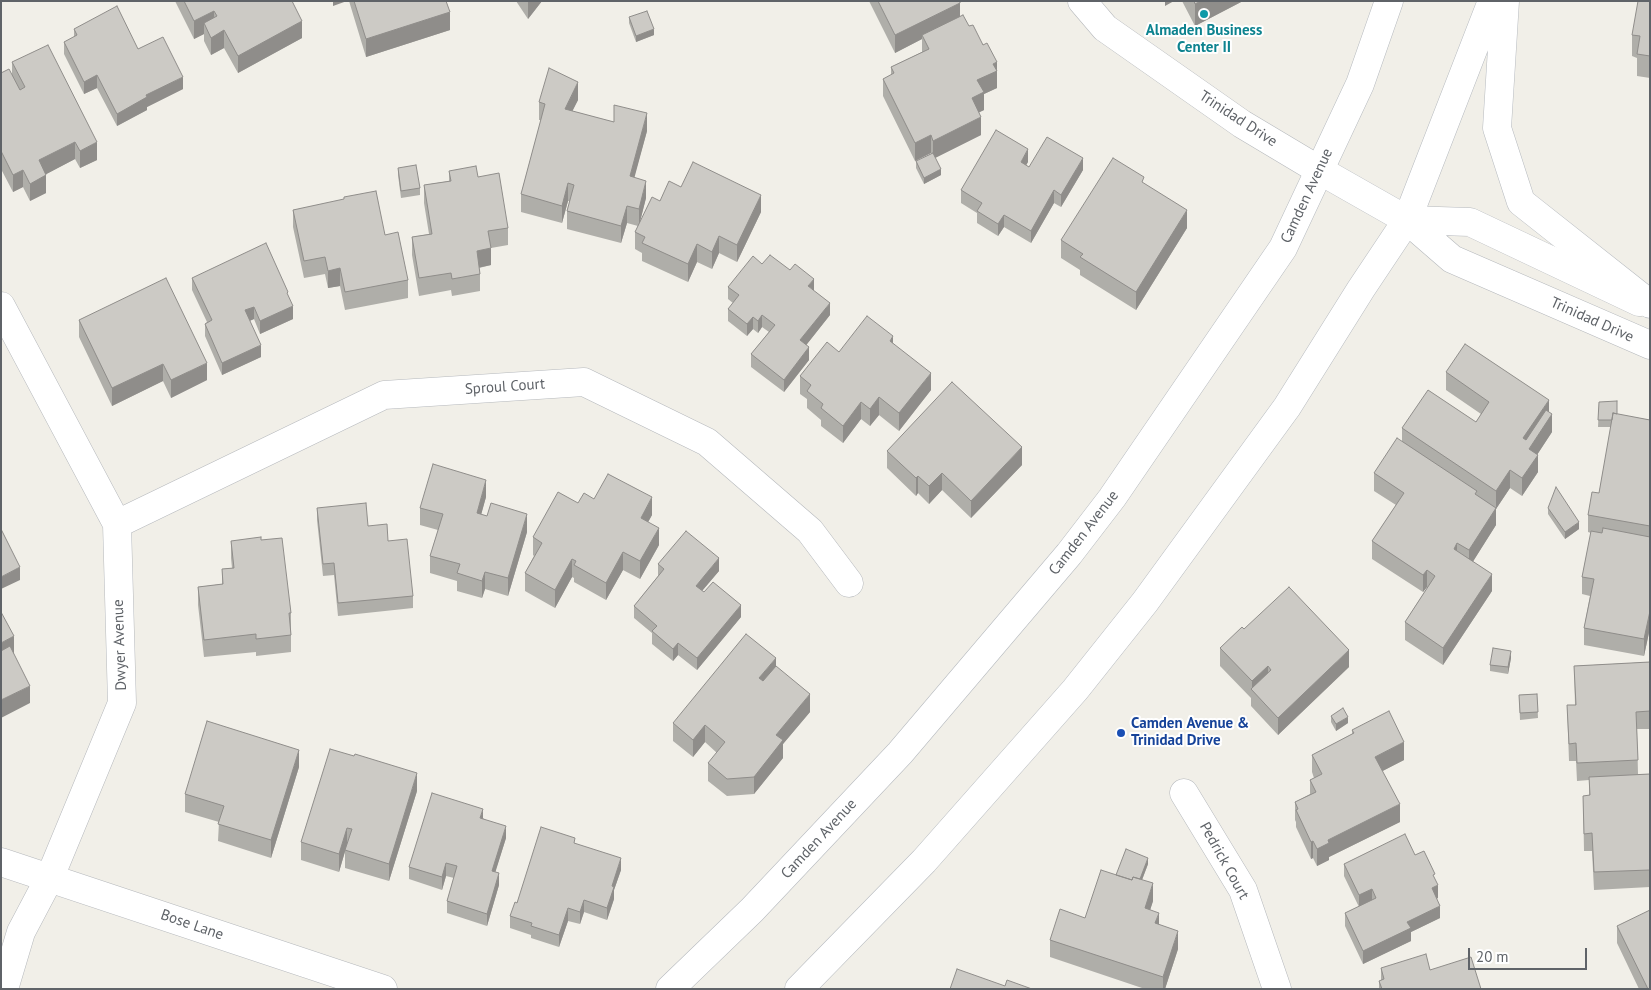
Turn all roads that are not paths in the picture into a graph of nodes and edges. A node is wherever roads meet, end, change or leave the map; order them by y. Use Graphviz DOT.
graph roads {
  1 [pos="1082,1"];
  2 [pos="1388,1"];
  3 [pos="1492,1"];
  4 [pos="1504,1"];
  5 [pos="1319,170"];
  6 [pos="1407,220"];
  7 [pos="1,306"];
  8 [pos="1650,306"];
  9 [pos="1650,345"];
  10 [pos="117,524"];
  11 [pos="849,583"];
  12 [pos="1184,793"];
  13 [pos="1,862"];
  14 [pos="50,877"];
  15 [pos="819,978"];
  16 [pos="4,989"];
  17 [pos="383,989"];
  18 [pos="670,989"];
  19 [pos="799,989"];
  20 [pos="1277,989"];
  1 -- 5 [label="street, Trinidad Drive"];
  2 -- 5 [label="street, Camden Avenue"];
  3 -- 6 [label="street"];
  4 -- 8 [label="street"];
  5 -- 6 [label="street, Trinidad Drive"];
  5 -- 18 [label="street, Camden Avenue"];
  6 -- 8 [label="street, Trinidad Drive"];
  6 -- 9 [label="street, Trinidad Drive"];
  6 -- 15 [label="street"];
  7 -- 10 [label="street, Dwyer Avenue"];
  10 -- 11 [label="street, Sproul Court"];
  10 -- 14 [label="street, Dwyer Avenue"];
  12 -- 20 [label="street, Pedrick Court"];
  13 -- 14 [label="street, Bose Lane"];
  14 -- 16 [label="street, Dwyer Avenue"];
  14 -- 17 [label="street, Bose Lane"];
  15 -- 19 [label="street"];
}
